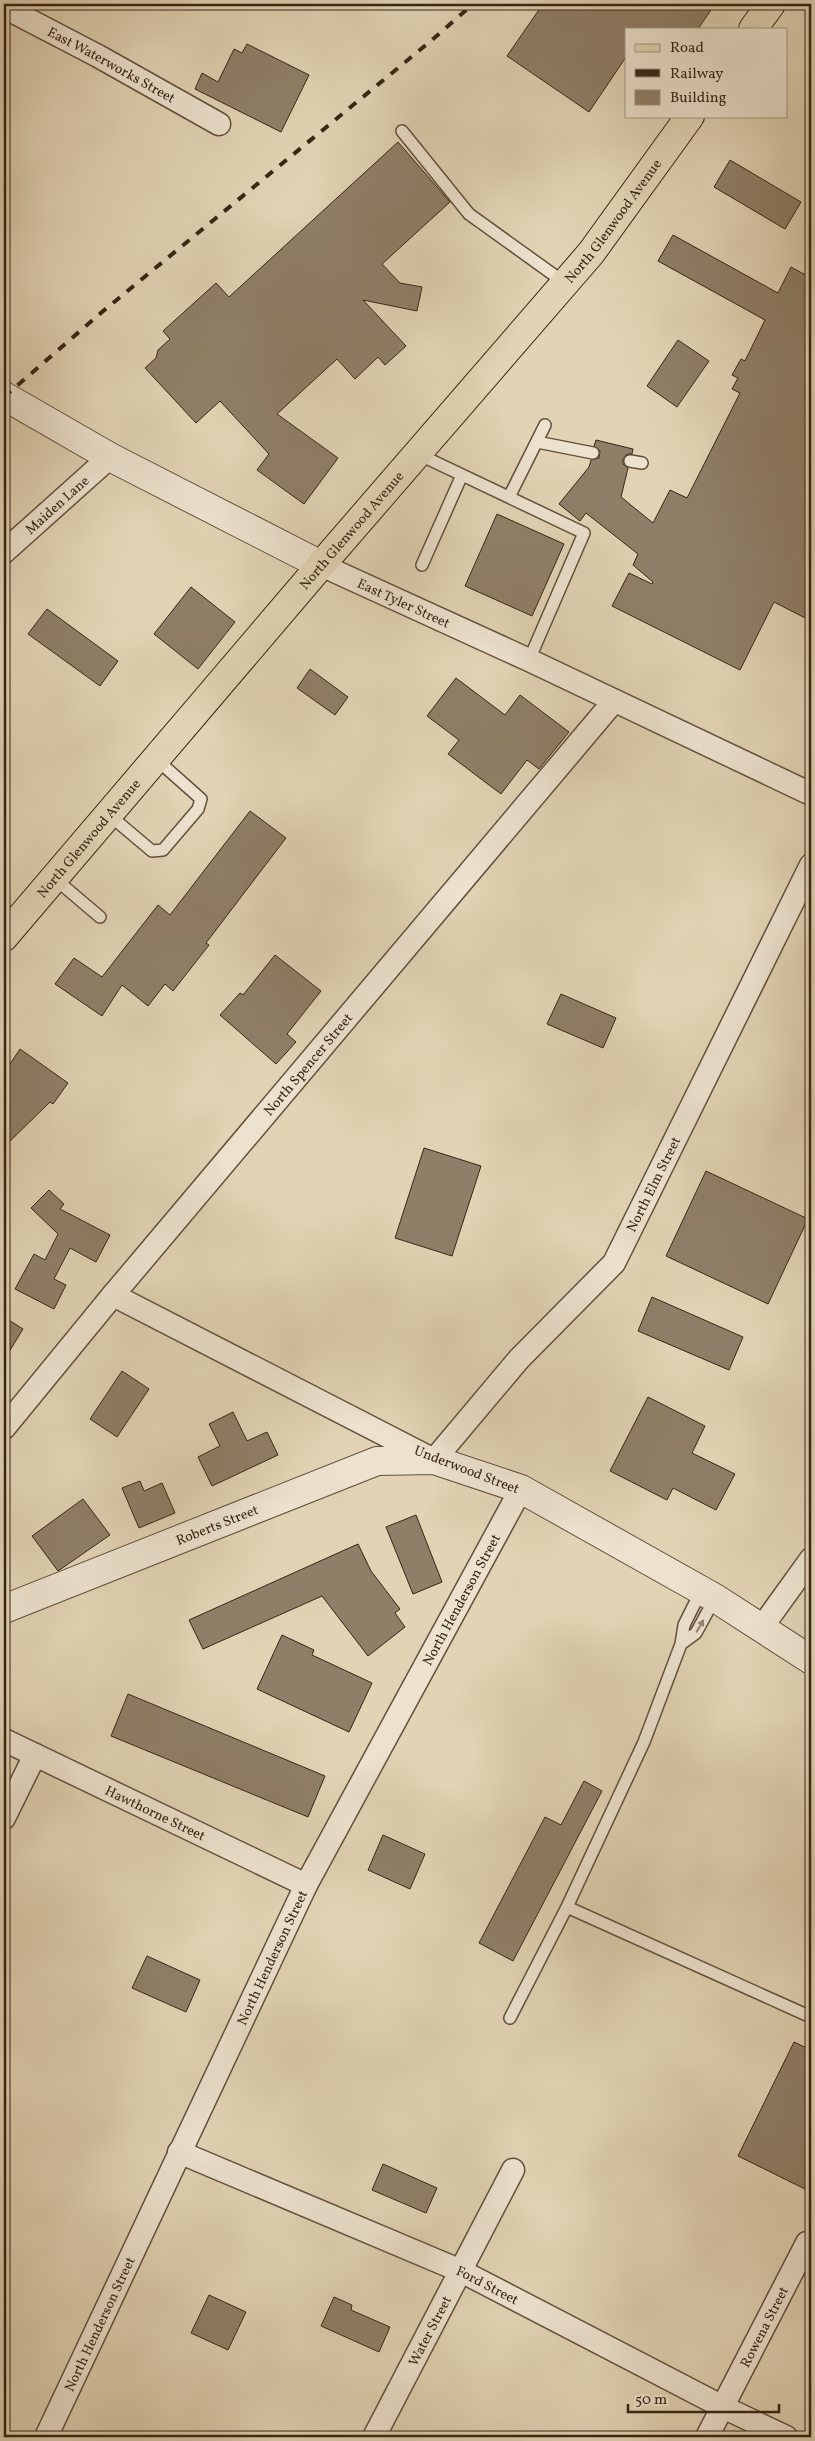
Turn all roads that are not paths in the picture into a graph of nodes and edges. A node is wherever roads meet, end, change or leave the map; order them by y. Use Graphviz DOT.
graph roads {
  1 [pos="771,4"];
  2 [pos="4,7"];
  3 [pos="754,28"];
  4 [pos="689,118"];
  5 [pos="218,124"];
  6 [pos="402,131"];
  7 [pos="565,283"];
  8 [pos="4,396"];
  9 [pos="545,425"];
  10 [pos="537,442"];
  11 [pos="593,453"];
  12 [pos="418,454"];
  13 [pos="110,457"];
  14 [pos="630,461"];
  15 [pos="642,463"];
  16 [pos="462,475"];
  17 [pos="509,497"];
  18 [pos="4,552"];
  19 [pos="321,565"];
  20 [pos="422,565"];
  21 [pos="529,660"];
  22 [pos="614,701"];
  23 [pos="156,758"];
  24 [pos="811,794"];
  25 [pos="108,814"];
  26 [pos="811,865"];
  27 [pos="54,878"];
  28 [pos="100,917"];
  29 [pos="4,937"];
  30 [pos="113,1295"];
  31 [pos="4,1428"];
  32 [pos="434,1460"];
  33 [pos="521,1489"];
  34 [pos="811,1559"];
  35 [pos="708,1594"];
  36 [pos="4,1609"];
  37 [pos="762,1627"];
  38 [pos="681,1644"];
  39 [pos="811,1660"];
  40 [pos="4,1740"];
  41 [pos="35,1755"];
  42 [pos="4,1818"];
  43 [pos="306,1885"];
  44 [pos="567,1907"];
  45 [pos="811,2017"];
  46 [pos="510,2018"];
  47 [pos="179,2152"];
  48 [pos="513,2170"];
  49 [pos="806,2243"];
  50 [pos="460,2271"];
  51 [pos="723,2407"];
  52 [pos="46,2437"];
  53 [pos="374,2437"];
  54 [pos="707,2437"];
  55 [pos="786,2437"];
  1 -- 3 [label="main road"];
  2 -- 5 [label="street, East Waterworks Street"];
  4 -- 7 [label="main road, North Glenwood Avenue"];
  6 -- 7 [label="lane"];
  7 -- 12 [label="main road, North Glenwood Avenue"];
  8 -- 13 [label="street, East Tyler Street"];
  9 -- 10 [label="lane"];
  10 -- 11 [label="lane"];
  10 -- 17 [label="lane"];
  12 -- 16 [label="lane"];
  12 -- 19 [label="main road, North Glenwood Avenue"];
  13 -- 18 [label="street, Maiden Lane"];
  13 -- 19 [label="street, East Tyler Street"];
  14 -- 15 [label="lane"];
  16 -- 17 [label="lane"];
  16 -- 20 [label="lane"];
  17 -- 21 [label="lane"];
  19 -- 21 [label="street, East Tyler Street"];
  19 -- 23 [label="main road, North Glenwood Avenue"];
  21 -- 22 [label="street, East Tyler Street"];
  22 -- 24 [label="street, East Tyler Street"];
  22 -- 30 [label="street, North Spencer Street"];
  23 -- 25 [label="main road, North Glenwood Avenue"];
  23 -- 25 [label="lane"];
  25 -- 27 [label="main road, North Glenwood Avenue"];
  26 -- 32 [label="street, North Elm Street"];
  27 -- 28 [label="lane"];
  27 -- 29 [label="main road, North Glenwood Avenue"];
  30 -- 31 [label="street, North Spencer Street"];
  30 -- 32 [label="street, Underwood Street"];
  32 -- 33 [label="street, Underwood Street"];
  32 -- 36 [label="street, Roberts Street"];
  33 -- 35 [label="street, Underwood Street"];
  33 -- 43 [label="street, North Henderson Street"];
  34 -- 37 [label="street"];
  35 -- 37 [label="street, Underwood Street"];
  35 -- 38 [label="lane"];
  38 -- 35 [label="lane, one-way"];
  37 -- 39 [label="street, Underwood Street"];
  38 -- 44 [label="lane"];
  40 -- 41 [label="street, Hawthorne Street"];
  41 -- 42 [label="street"];
  41 -- 43 [label="street, Hawthorne Street"];
  43 -- 47 [label="street, North Henderson Street"];
  44 -- 45 [label="lane"];
  44 -- 46 [label="lane"];
  47 -- 50 [label="street, Ford Street"];
  47 -- 52 [label="street, North Henderson Street"];
  48 -- 50 [label="street, Water Street"];
  49 -- 51 [label="street, Rowena Street"];
  50 -- 51 [label="street, Ford Street"];
  50 -- 53 [label="street, Water Street"];
  51 -- 54 [label="street, Rowena Street"];
  51 -- 55 [label="street, Ford Street"];
}
